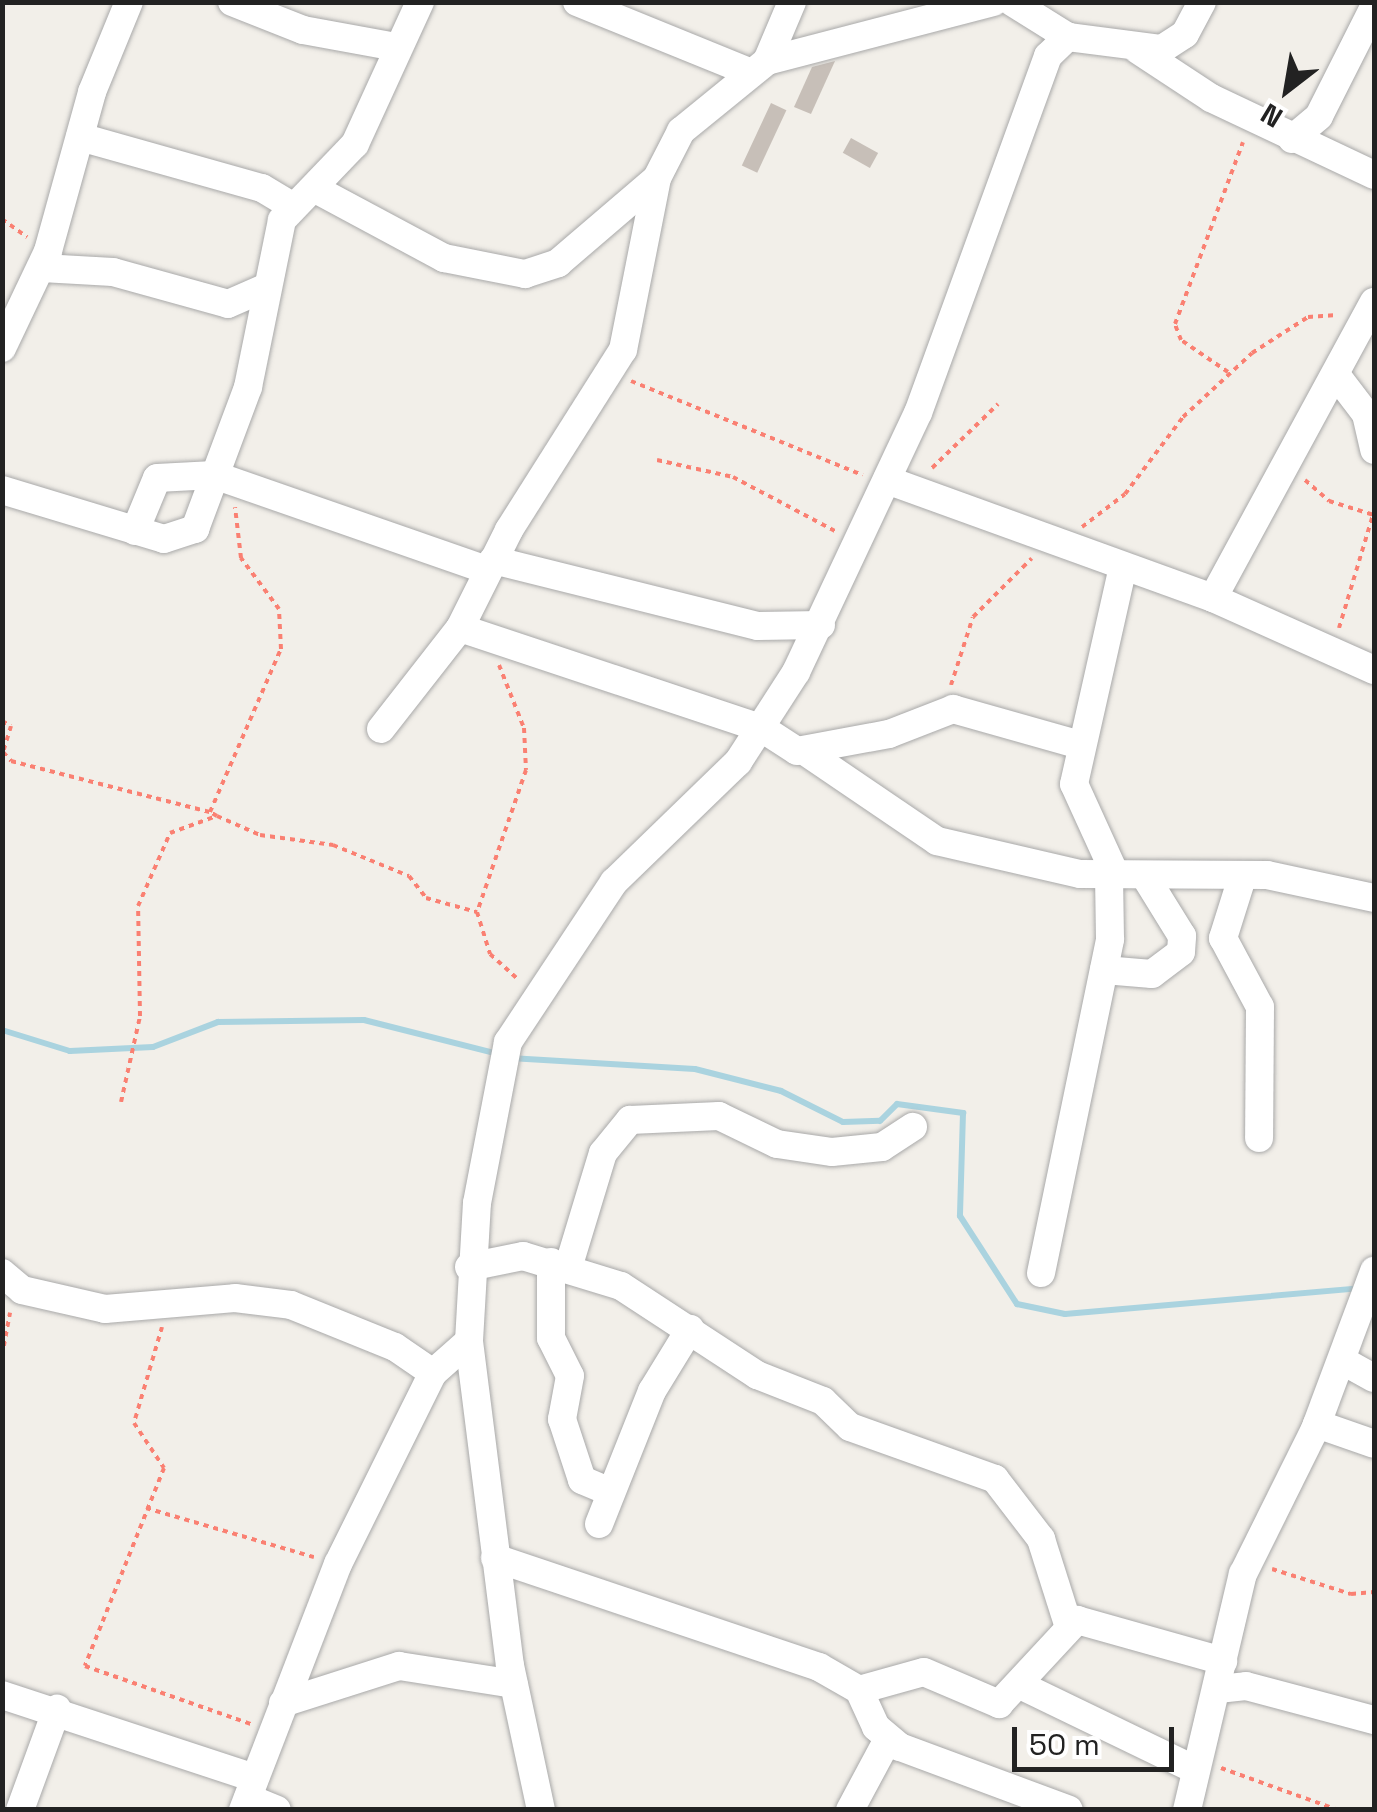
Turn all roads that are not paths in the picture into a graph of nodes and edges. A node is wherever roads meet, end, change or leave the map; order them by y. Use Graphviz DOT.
graph roads {
  1 [pos="129,2"];
  2 [pos="232,2"];
  3 [pos="420,2"];
  4 [pos="578,2"];
  5 [pos="792,2"];
  6 [pos="993,2"];
  7 [pos="1202,2"];
  8 [pos="1019,3"];
  9 [pos="1374,7"];
  10 [pos="1068,37"];
  11 [pos="396,48"];
  12 [pos="1138,50"];
  13 [pos="757,66"];
  14 [pos="80,137"];
  15 [pos="1292,139"];
  16 [pos="1374,175"];
  17 [pos="657,178"];
  18 [pos="318,190"];
  19 [pos="292,206"];
  20 [pos="42,268"];
  21 [pos="267,288"];
  22 [pos="1374,302"];
  23 [pos="2,348"];
  24 [pos="1340,380"];
  25 [pos="1374,450"];
  26 [pos="222,479"];
  27 [pos="887,480"];
  28 [pos="2,490"];
  29 [pos="134,531"];
  30 [pos="490,565"];
  31 [pos="1123,566"];
  32 [pos="1213,598"];
  33 [pos="821,625"];
  34 [pos="460,628"];
  35 [pos="1374,670"];
  36 [pos="381,729"];
  37 [pos="763,729"];
  38 [pos="1080,745"];
  39 [pos="806,752"];
  40 [pos="1112,876"];
  41 [pos="1146,878"];
  42 [pos="1241,881"];
  43 [pos="1374,898"];
  44 [pos="1104,970"];
  45 [pos="913,1127"];
  46 [pos="1258,1138"];
  47 [pos="559,1265"];
  48 [pos="470,1266"];
  49 [pos="1374,1270"];
  50 [pos="1042,1272"];
  51 [pos="3,1274"];
  52 [pos="690,1330"];
  53 [pos="469,1342"];
  54 [pos="1344,1361"];
  55 [pos="434,1373"];
  56 [pos="1374,1378"];
  57 [pos="1316,1424"];
  58 [pos="1374,1444"];
  59 [pos="610,1492"];
  60 [pos="599,1524"];
  61 [pos="494,1558"];
  62 [pos="1068,1624"];
  63 [pos="1222,1660"];
  64 [pos="514,1684"];
  65 [pos="1024,1687"];
  66 [pos="1218,1689"];
  67 [pos="859,1690"];
  68 [pos="2,1695"];
  69 [pos="283,1703"];
  70 [pos="57,1709"];
  71 [pos="1374,1720"];
  72 [pos="888,1739"];
  73 [pos="1195,1765"];
  74 [pos="249,1795"];
  75 [pos="20,1810"];
  76 [pos="277,1810"];
  77 [pos="541,1810"];
  78 [pos="850,1810"];
  79 [pos="1069,1810"];
  80 [pos="1187,1810"];
  1 -- 14 [label="street"];
  2 -- 11 [label="street"];
  3 -- 11 [label="street"];
  4 -- 13 [label="street"];
  5 -- 13 [label="street"];
  6 -- 13 [label="street"];
  7 -- 12 [label="street"];
  8 -- 10 [label="street"];
  9 -- 15 [label="street"];
  10 -- 12 [label="street"];
  10 -- 27 [label="street"];
  11 -- 18 [label="street"];
  12 -- 15 [label="street"];
  13 -- 17 [label="street"];
  14 -- 19 [label="street"];
  14 -- 20 [label="street"];
  15 -- 16 [label="street"];
  17 -- 18 [label="street"];
  17 -- 30 [label="street"];
  18 -- 19 [label="street"];
  19 -- 21 [label="street"];
  20 -- 21 [label="street"];
  20 -- 23 [label="street"];
  21 -- 26 [label="street"];
  22 -- 24 [label="street"];
  24 -- 25 [label="street"];
  24 -- 32 [label="street"];
  26 -- 29 [label="street"];
  26 -- 29 [label="street"];
  26 -- 30 [label="street"];
  27 -- 31 [label="street"];
  27 -- 33 [label="street"];
  28 -- 29 [label="street"];
  30 -- 33 [label="street"];
  30 -- 34 [label="street"];
  31 -- 32 [label="street"];
  31 -- 38 [label="street"];
  32 -- 35 [label="street"];
  33 -- 37 [label="street"];
  34 -- 36 [label="street"];
  34 -- 37 [label="street"];
  37 -- 39 [label="street"];
  37 -- 48 [label="street"];
  38 -- 39 [label="street"];
  38 -- 40 [label="street"];
  39 -- 40 [label="street"];
  40 -- 41 [label="street"];
  40 -- 44 [label="street"];
  41 -- 42 [label="street"];
  41 -- 44 [label="street"];
  42 -- 43 [label="street"];
  42 -- 46 [label="street"];
  44 -- 50 [label="street"];
  45 -- 47 [label="street"];
  47 -- 48 [label="street"];
  47 -- 52 [label="street"];
  47 -- 59 [label="street"];
  48 -- 53 [label="street"];
  49 -- 54 [label="street"];
  51 -- 55 [label="street"];
  52 -- 59 [label="street"];
  52 -- 62 [label="street"];
  53 -- 55 [label="street"];
  53 -- 61 [label="street"];
  54 -- 56 [label="street"];
  54 -- 57 [label="street"];
  55 -- 69 [label="street"];
  57 -- 58 [label="street"];
  57 -- 63 [label="street"];
  59 -- 60 [label="street"];
  61 -- 64 [label="street"];
  61 -- 67 [label="street"];
  62 -- 63 [label="street"];
  62 -- 65 [label="street"];
  63 -- 66 [label="street"];
  64 -- 69 [label="street"];
  64 -- 77 [label="street"];
  65 -- 67 [label="street"];
  65 -- 73 [label="street"];
  66 -- 71 [label="street"];
  66 -- 73 [label="street"];
  67 -- 72 [label="street"];
  68 -- 70 [label="street"];
  69 -- 74 [label="street"];
  70 -- 74 [label="street"];
  70 -- 75 [label="street"];
  72 -- 78 [label="street"];
  72 -- 79 [label="street"];
  73 -- 80 [label="street"];
  74 -- 76 [label="street"];
}
